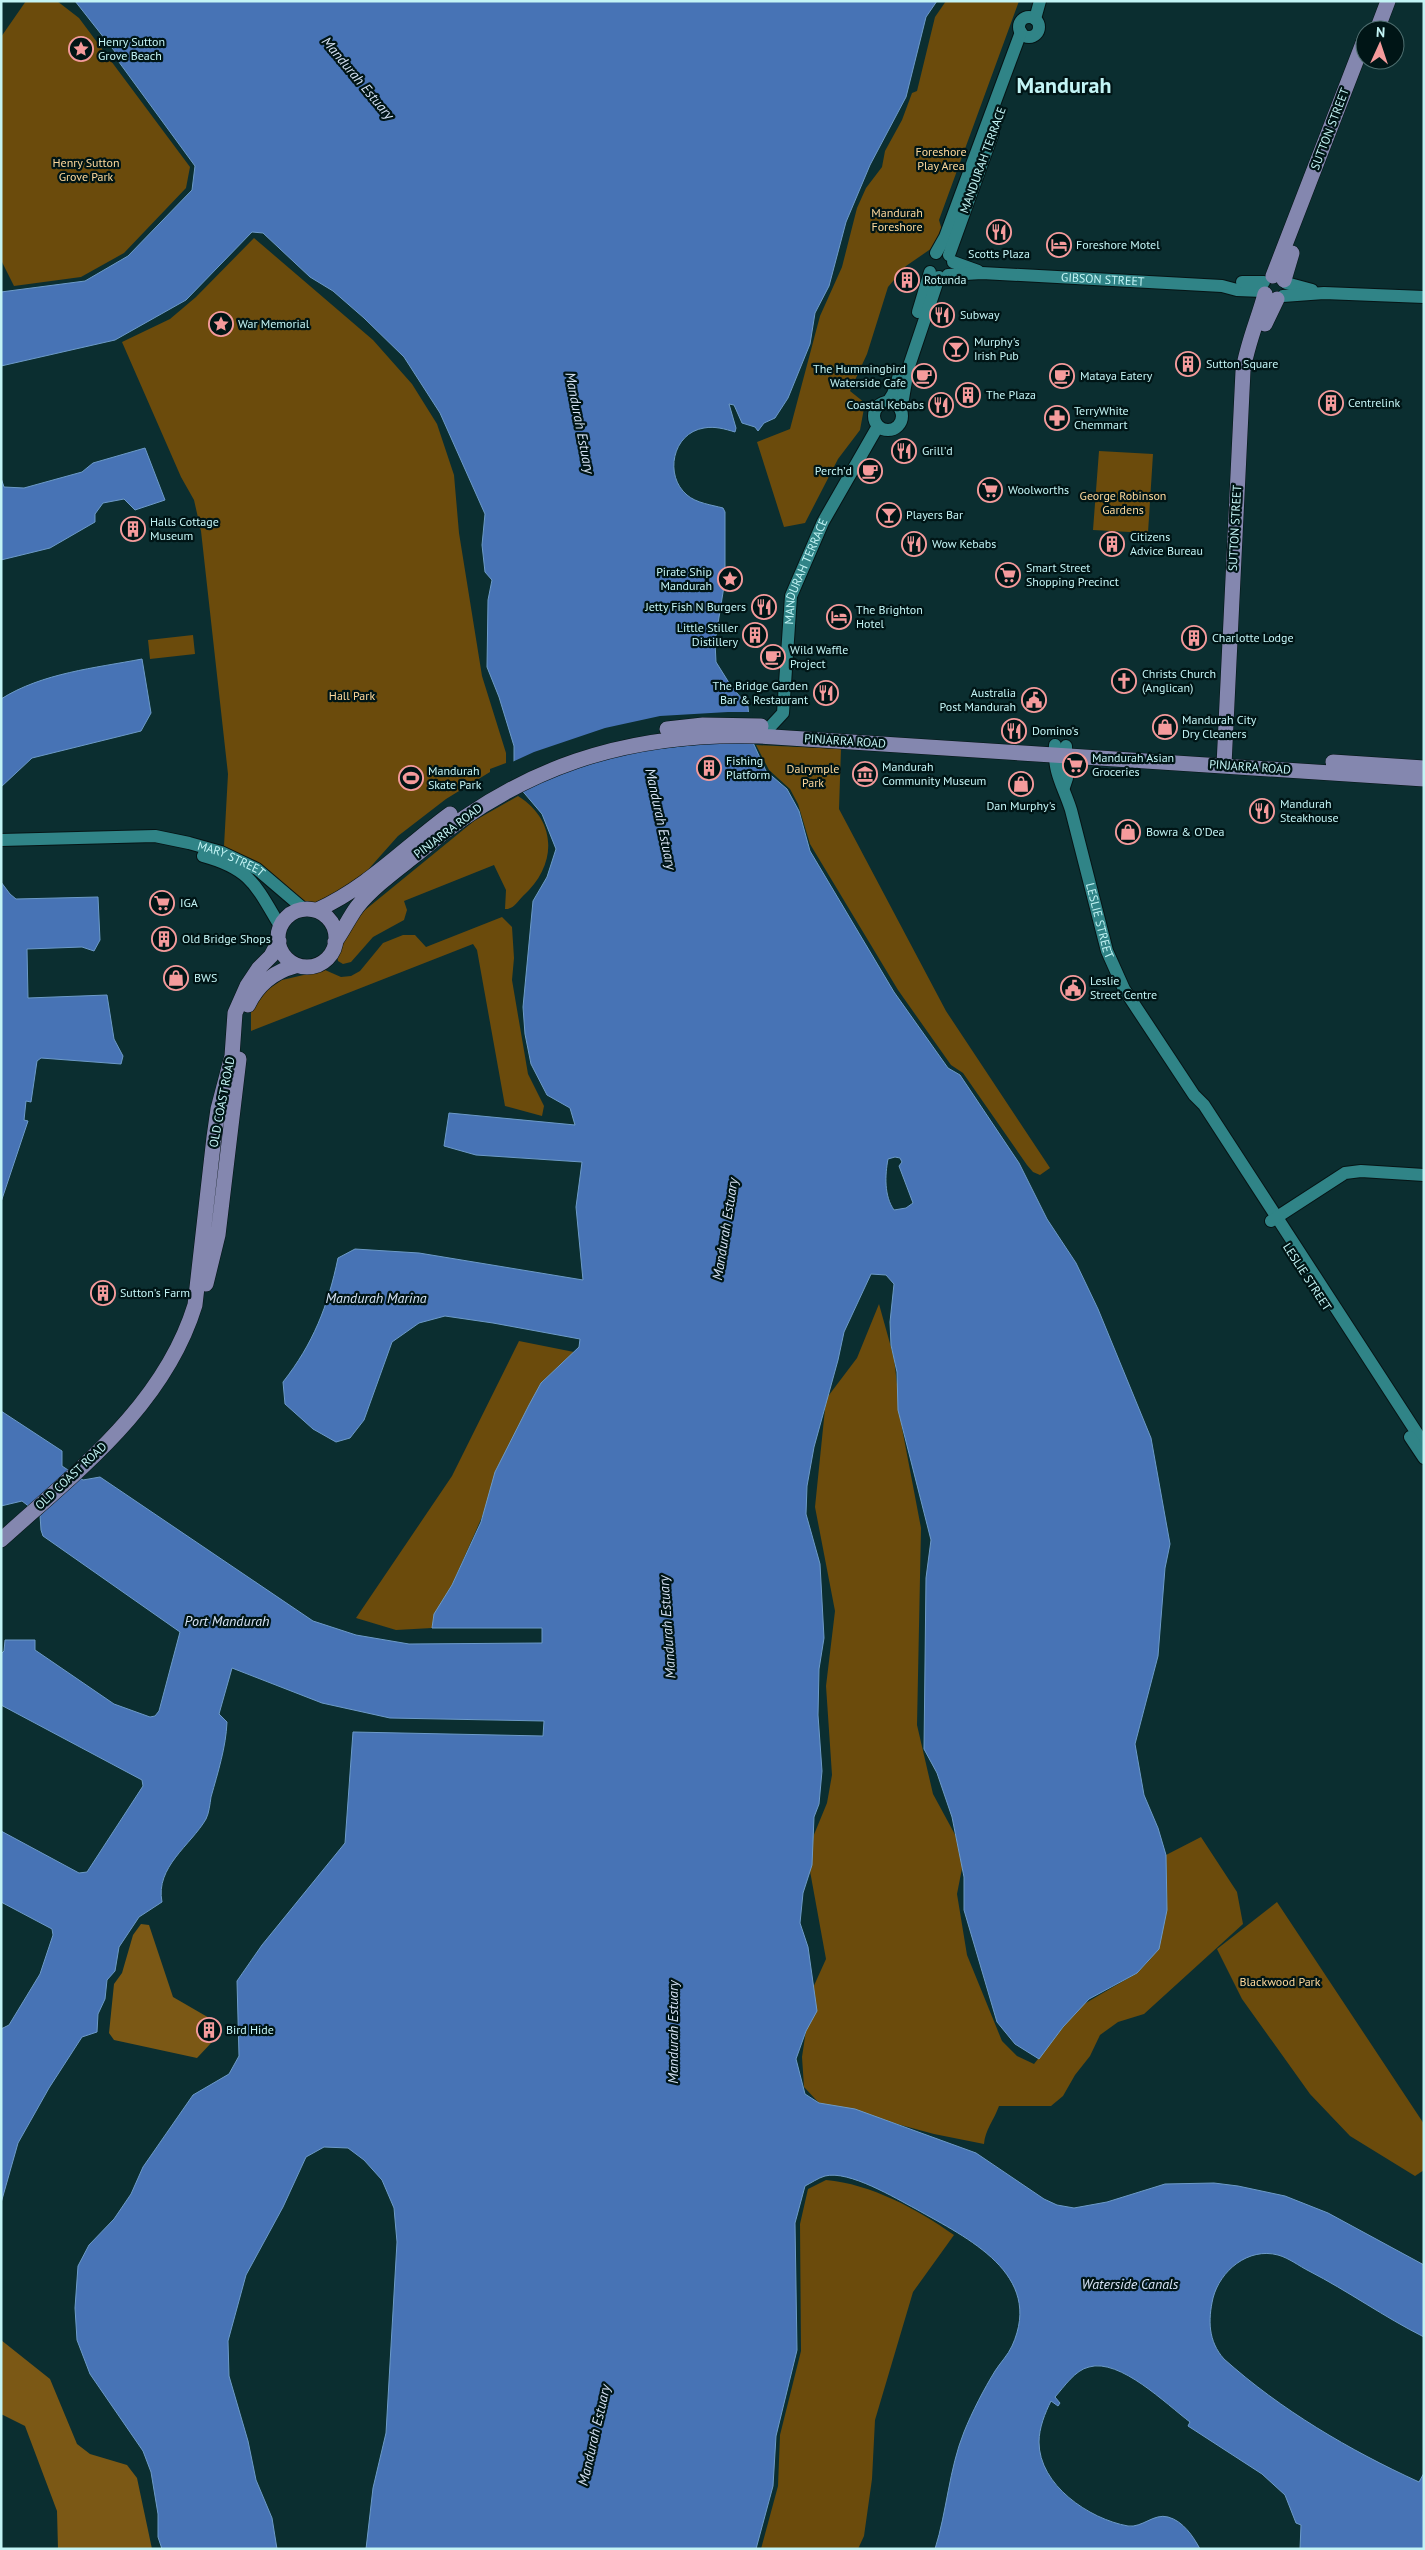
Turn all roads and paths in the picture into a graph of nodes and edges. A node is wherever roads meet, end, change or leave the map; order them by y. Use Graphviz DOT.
graph roads {
  1 [pos="1032,1"];
  2 [pos="1040,1"];
  3 [pos="1379,1"];
  4 [pos="1388,1"];
  5 [pos="1031,18"];
  6 [pos="1372,20"];
  7 [pos="1380,20"];
  8 [pos="1024,34"];
  9 [pos="1355,66"];
  10 [pos="1361,70"];
  11 [pos="936,253"];
  12 [pos="951,259"];
  13 [pos="982,273"];
  14 [pos="939,274"];
  15 [pos="1275,287"];
  16 [pos="1424,297"];
  17 [pos="888,402"];
  18 [pos="901,411"];
  19 [pos="878,426"];
  20 [pos="763,730"];
  21 [pos="1060,750"];
  22 [pos="1228,760"];
  23 [pos="1424,768"];
  24 [pos="1424,779"];
  25 [pos="502,788"];
  26 [pos="144,838"];
  27 [pos="1,840"];
  28 [pos="311,910"];
  29 [pos="280,934"];
  30 [pos="335,942"];
  31 [pos="295,966"];
  32 [pos="1424,1175"];
  33 [pos="1274,1219"];
  34 [pos="195,1305"];
  35 [pos="1424,1444"];
  36 [pos="1424,1458"];
  37 [pos="1,1540"];
  1 -- 5 [label="street"];
  2 -- 5 [label="street"];
  3 -- 6 [label="main road"];
  4 -- 7 [label="main road"];
  5 -- 8 [label="street"];
  8 -- 11 [label="street, MANDURAH TERRACE"];
  8 -- 12 [label="street, MANDURAH TERRACE"];
  9 -- 15 [label="main road, SUTTON STREET"];
  10 -- 15 [label="main road, SUTTON STREET"];
  11 -- 12 [label="street"];
  11 -- 14 [label="street"];
  12 -- 13 [label="street, GIBSON STREET"];
  12 -- 14 [label="street"];
  13 -- 14 [label="street, GIBSON STREET"];
  13 -- 15 [label="street, GIBSON STREET"];
  14 -- 17 [label="street"];
  14 -- 18 [label="street"];
  15 -- 16 [label="street, GIBSON STREET"];
  15 -- 22 [label="main road, SUTTON STREET"];
  17 -- 18 [label="street"];
  17 -- 19 [label="street"];
  18 -- 19 [label="street"];
  19 -- 20 [label="street, MANDURAH TERRACE"];
  20 -- 21 [label="main road, PINJARRA ROAD"];
  20 -- 25 [label="main road, PINJARRA ROAD"];
  21 -- 22 [label="main road, PINJARRA ROAD"];
  21 -- 33 [label="street, LESLIE STREET"];
  22 -- 23 [label="main road, PINJARRA ROAD"];
  22 -- 24 [label="main road, PINJARRA ROAD"];
  25 -- 28 [label="main road, PINJARRA ROAD"];
  25 -- 30 [label="main road, PINJARRA ROAD"];
  26 -- 27 [label="street, MARY STREET"];
  26 -- 28 [label="street, MARY STREET"];
  26 -- 29 [label="street, MARY STREET"];
  28 -- 29 [label="main road"];
  28 -- 30 [label="main road"];
  29 -- 31 [label="main road"];
  29 -- 34 [label="main road, OLD COAST ROAD"];
  30 -- 31 [label="main road"];
  31 -- 34 [label="main road, OLD COAST ROAD"];
  32 -- 33 [label="street"];
  33 -- 35 [label="street, LESLIE STREET"];
  33 -- 36 [label="street, LESLIE STREET"];
  34 -- 37 [label="main road, OLD COAST ROAD"];
}
